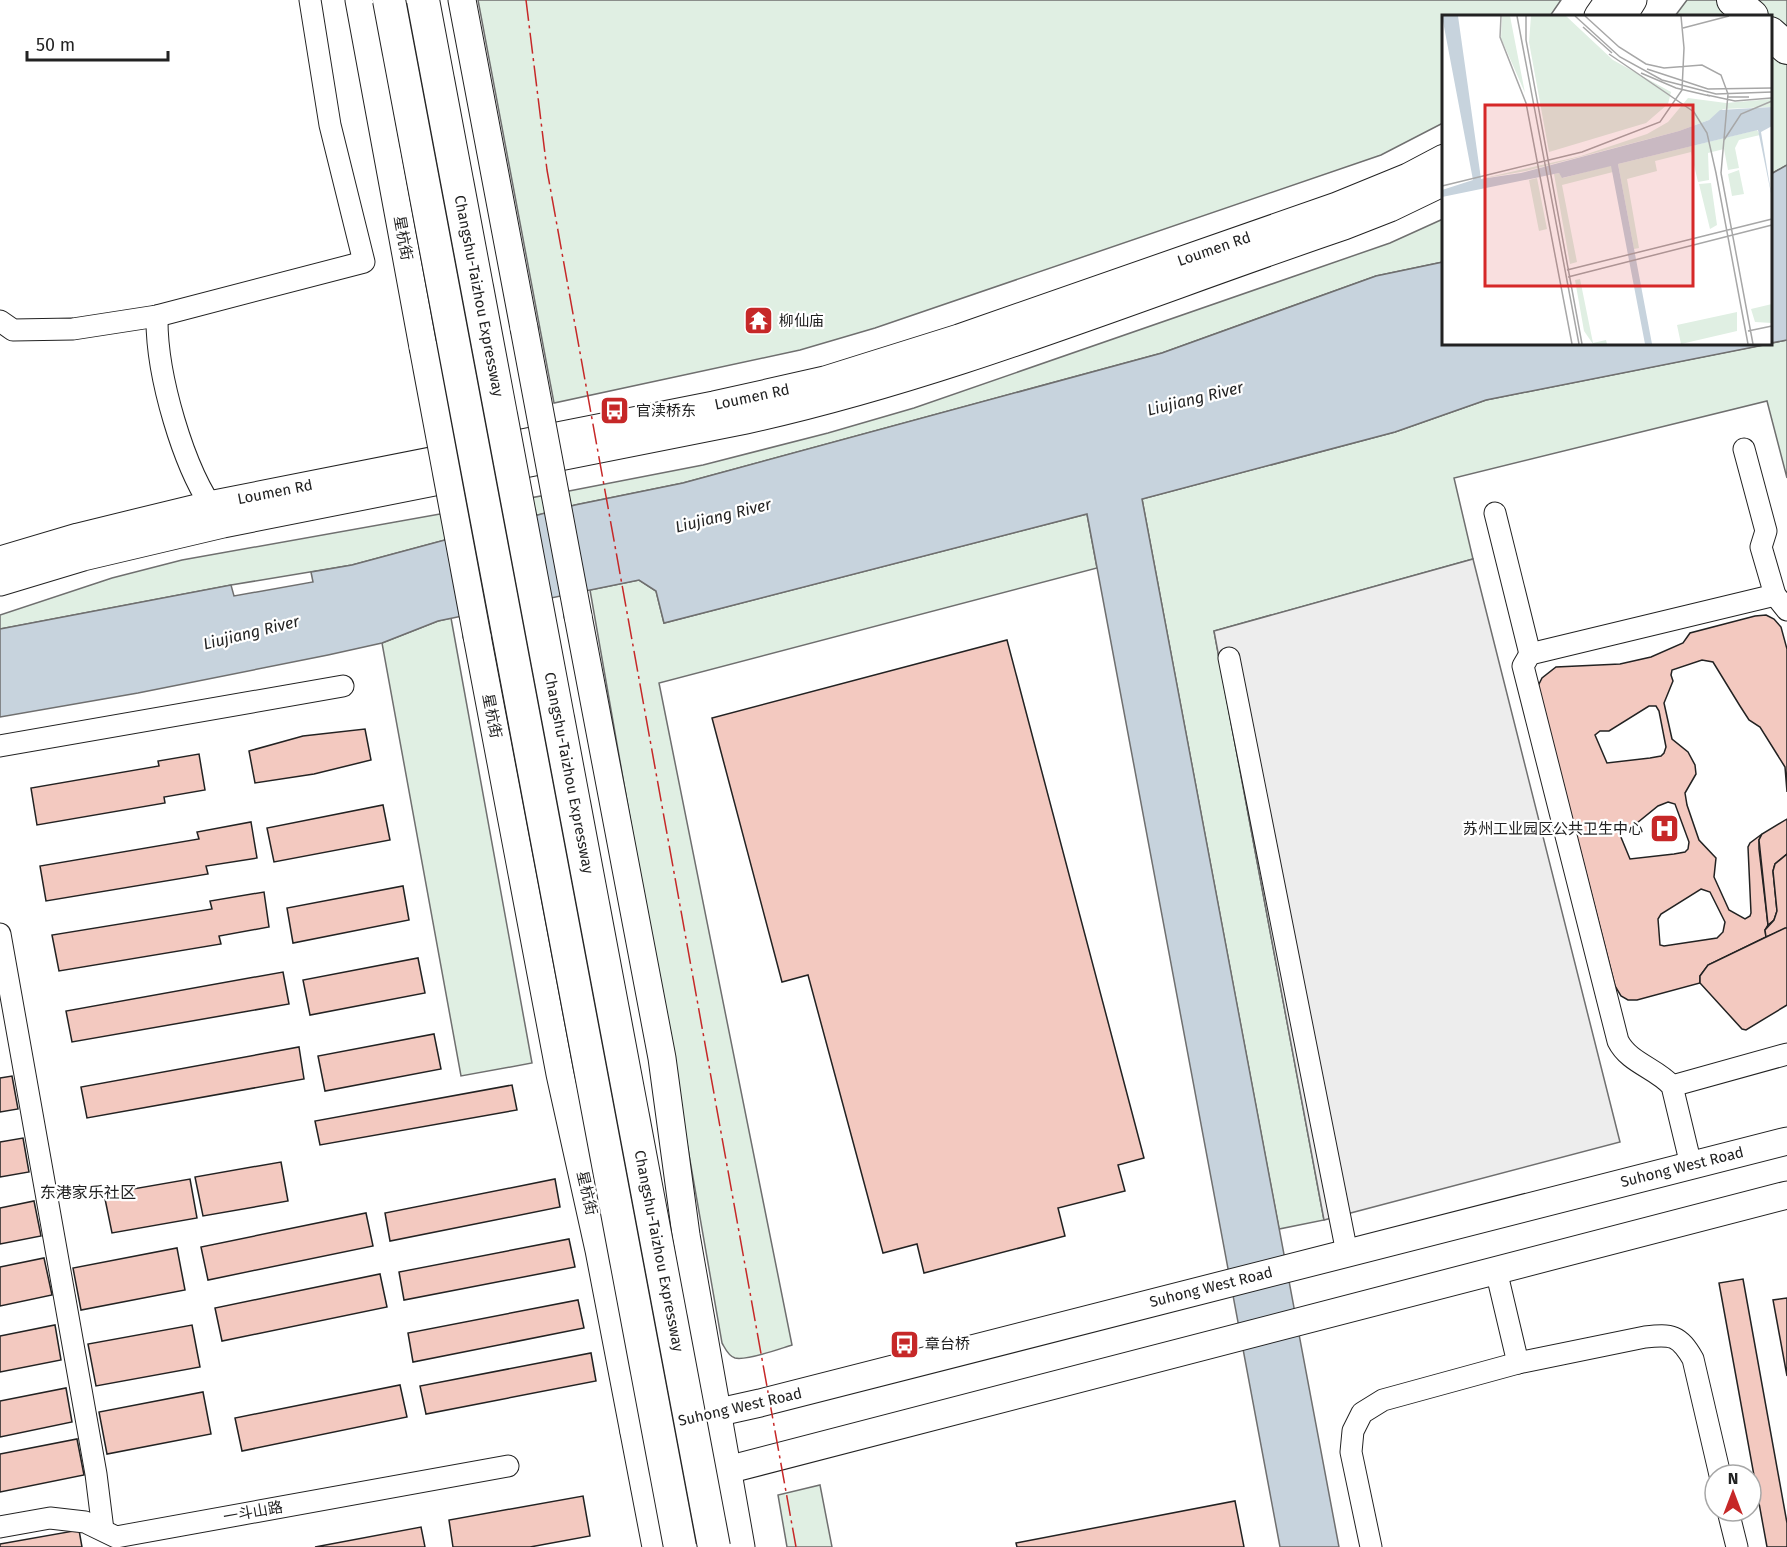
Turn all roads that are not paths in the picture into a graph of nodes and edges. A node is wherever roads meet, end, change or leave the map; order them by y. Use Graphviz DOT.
graph roads {
  1 [pos="310,0"];
  2 [pos="359,0"];
  3 [pos="389,0"];
  4 [pos="423,0"];
  5 [pos="462,0"];
  6 [pos="1608,0"];
  7 [pos="1633,0"];
  8 [pos="1733,0"];
  9 [pos="1599,15"];
  10 [pos="1624,15"];
  11 [pos="1751,15"];
  12 [pos="1772,35"];
  13 [pos="1787,48"];
  14 [pos="1442,159"];
  15 [pos="1442,182"];
  16 [pos="157,316"];
  17 [pos="0,321"];
  18 [pos="1744,449"];
  19 [pos="1495,513"];
  20 [pos="216,514"];
  21 [pos="0,560"];
  22 [pos="0,582"];
  23 [pos="1781,602"];
  24 [pos="1530,654"];
  25 [pos="1229,658"];
  26 [pos="343,686"];
  27 [pos="0,746"];
  28 [pos="0,934"];
  29 [pos="1787,1054"];
  30 [pos="1672,1086"];
  31 [pos="1787,1141"];
  32 [pos="1691,1165"];
  33 [pos="1787,1195"];
  34 [pos="1347,1253"];
  35 [pos="1496,1270"];
  36 [pos="1518,1364"];
  37 [pos="717,1413"];
  38 [pos="634,1431"];
  39 [pos="1717,1463"];
  40 [pos="508,1466"];
  41 [pos="727,1470"];
  42 [pos="645,1487"];
  43 [pos="1731,1523"];
  44 [pos="0,1527"];
  45 [pos="103,1530"];
  46 [pos="656,1547"];
  47 [pos="680,1547"];
  48 [pos="714,1547"];
  49 [pos="741,1547"];
  50 [pos="1371,1547"];
  51 [pos="1737,1547"];
  1 -- 16 [label="street"];
  2 -- 38 [label="main road, 星杭街, bridge"];
  3 -- 47 [label="highway, bridge"];
  4 -- 48 [label="highway, Changshu-Taizhou Expressway, bridge"];
  5 -- 37 [label="main road, bridge"];
  6 -- 9 [label="main road"];
  7 -- 10 [label="main road"];
  8 -- 11 [label="highway"];
  12 -- 13 [label="highway"];
  14 -- 20 [label="main road, Loumen Rd"];
  15 -- 20 [label="main road, Loumen Rd"];
  16 -- 17 [label="street"];
  16 -- 20 [label="street"];
  18 -- 23 [label="street"];
  19 -- 24 [label="street"];
  20 -- 21 [label="main road, Loumen Rd"];
  20 -- 22 [label="main road, Loumen Rd"];
  23 -- 24 [label="street"];
  24 -- 30 [label="street"];
  25 -- 34 [label="street"];
  26 -- 27 [label="street"];
  28 -- 45 [label="street"];
  29 -- 30 [label="street"];
  30 -- 32 [label="street"];
  31 -- 32 [label="main road, Suhong West Road"];
  32 -- 34 [label="main road, Suhong West Road"];
  33 -- 35 [label="main road"];
  34 -- 37 [label="main road, Suhong West Road"];
  35 -- 36 [label="street"];
  35 -- 41 [label="main road"];
  36 -- 39 [label="street"];
  36 -- 50 [label="street"];
  37 -- 38 [label="main road, Suhong West Road"];
  37 -- 41 [label="main road"];
  38 -- 42 [label="main road, 星杭街"];
  40 -- 45 [label="street, 一斗山路"];
  41 -- 42 [label="main road"];
  41 -- 49 [label="main road"];
  42 -- 46 [label="main road, 星杭街"];
  43 -- 51 [label="street"];
  44 -- 45 [label="street, 一斗山路"];
}
